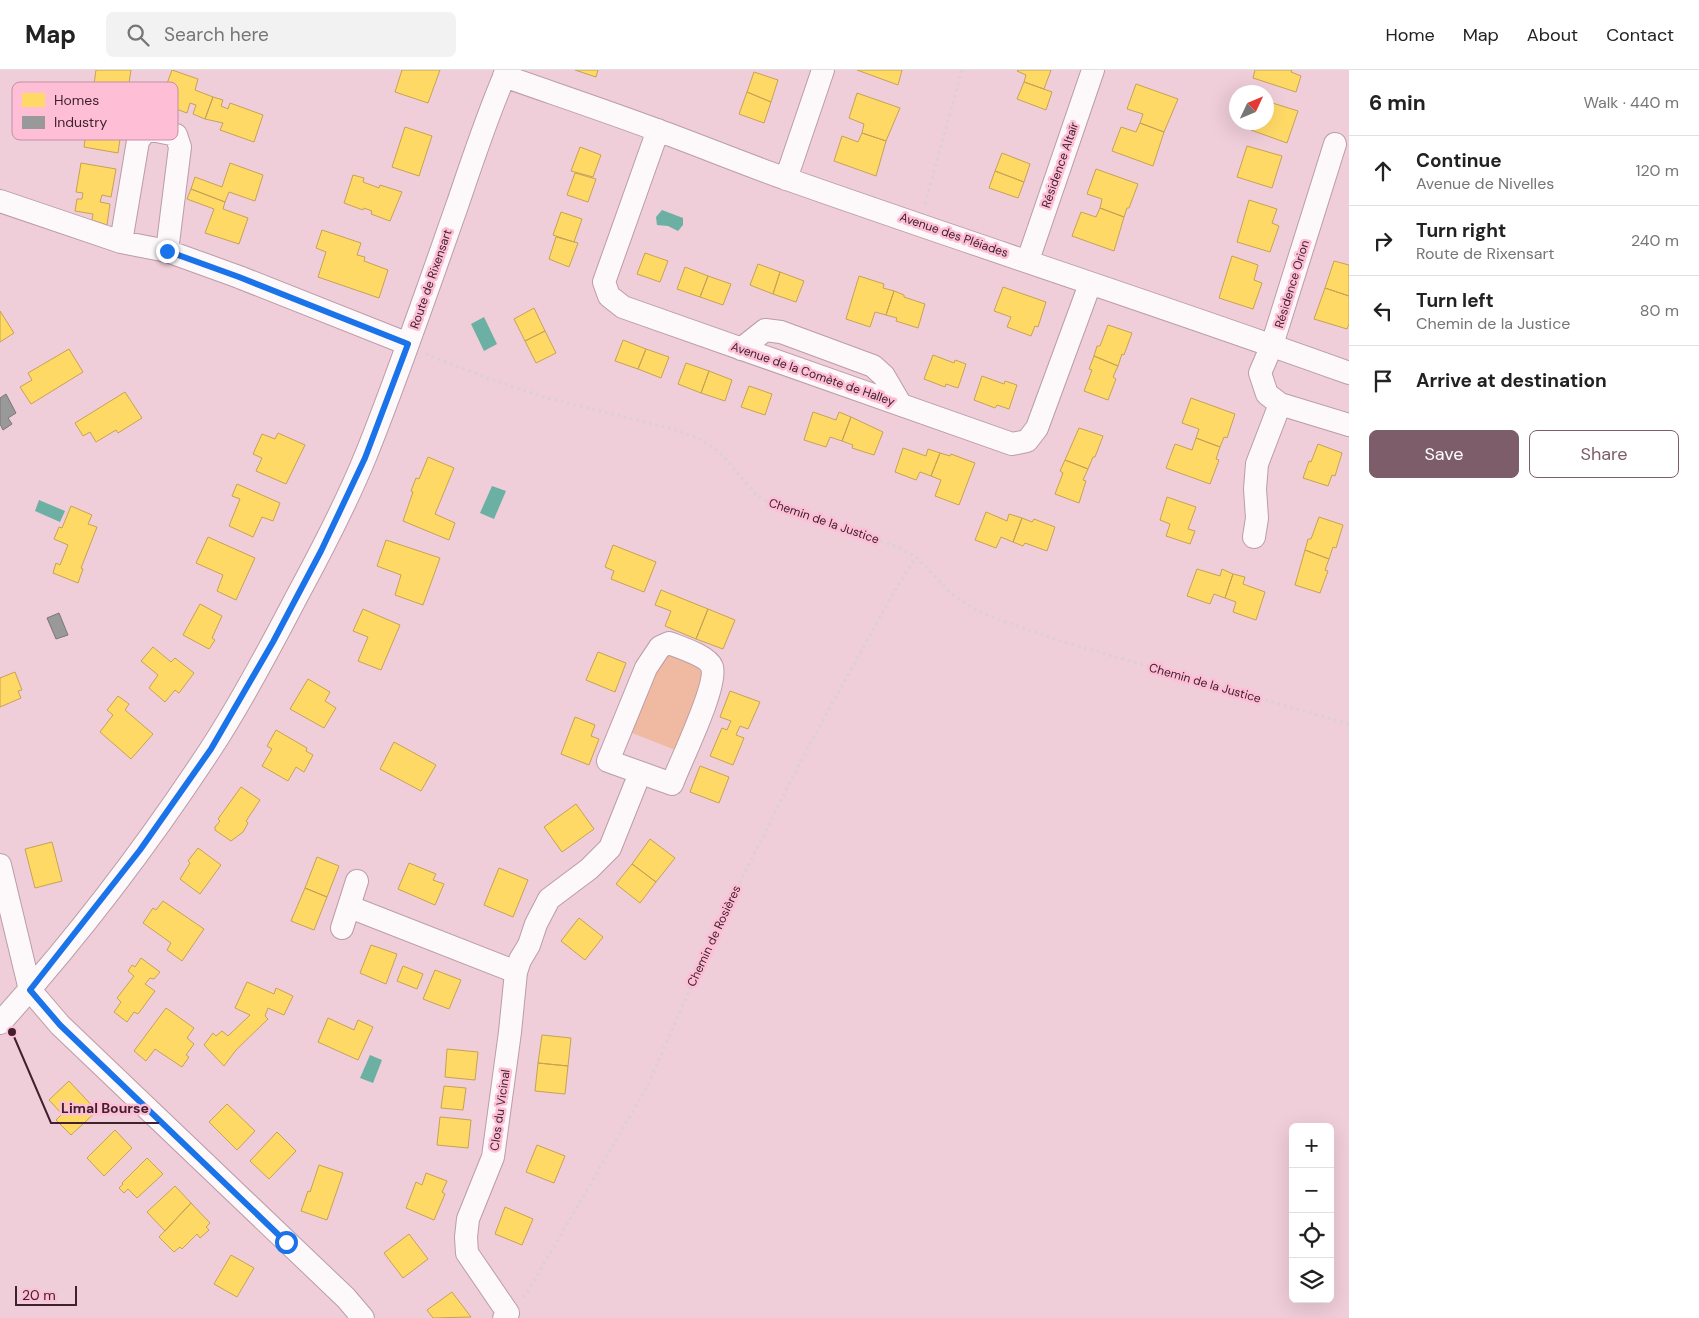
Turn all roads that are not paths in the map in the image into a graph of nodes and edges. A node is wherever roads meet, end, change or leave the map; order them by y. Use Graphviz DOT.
graph roads {
  1 [pos="823,70"];
  2 [pos="1093,70"];
  3 [pos="505,73"];
  4 [pos="658,130"];
  5 [pos="139,140"];
  6 [pos="178,140"];
  7 [pos="1335,144"];
  8 [pos="786,178"];
  9 [pos="0,201"];
  10 [pos="121,242"];
  11 [pos="167,251"];
  12 [pos="1028,260"];
  13 [pos="1090,284"];
  14 [pos="408,344"];
  15 [pos="1272,345"];
  16 [pos="741,349"];
  17 [pos="1349,373"];
  18 [pos="1280,404"];
  19 [pos="901,405"];
  20 [pos="1349,425"];
  21 [pos="1254,537"];
  22 [pos="640,773"];
  23 [pos="0,865"];
  24 [pos="357,881"];
  25 [pos="350,907"];
  26 [pos="342,928"];
  27 [pos="516,972"];
  28 [pos="30,990"];
  29 [pos="0,1023"];
  30 [pos="506,1315"];
  31 [pos="363,1318"];
  1 -- 8 [label="street"];
  2 -- 12 [label="street, Résidence Altaïr"];
  3 -- 4 [label="street, Avenue des Pléiades"];
  3 -- 14 [label="street, Route de Rixensart"];
  4 -- 8 [label="street, Avenue des Pléiades"];
  4 -- 16 [label="street, Avenue de la Comète de Halley"];
  5 -- 10 [label="street"];
  6 -- 11 [label="street"];
  7 -- 15 [label="street, Résidence Orion"];
  8 -- 12 [label="street, Avenue des Pléiades"];
  9 -- 10 [label="street"];
  10 -- 11 [label="street"];
  11 -- 14 [label="street"];
  12 -- 13 [label="street, Avenue des Pléiades"];
  13 -- 15 [label="street, Avenue des Pléiades"];
  13 -- 19 [label="street, Avenue de la Comète de Halley"];
  14 -- 28 [label="street, Route de Rixensart"];
  15 -- 17 [label="street, Résidence Orion"];
  15 -- 18 [label="street"];
  16 -- 19 [label="street, Avenue de la Comète de Halley"];
  16 -- 19 [label="street"];
  18 -- 20 [label="street"];
  18 -- 21 [label="street"];
  22 -- 22 [label="street"];
  22 -- 27 [label="street, Clos du Vicinal"];
  23 -- 28 [label="street"];
  24 -- 25 [label="street"];
  25 -- 26 [label="street"];
  25 -- 27 [label="street"];
  27 -- 30 [label="street, Clos du Vicinal"];
  28 -- 29 [label="street, Route de Rixensart"];
  28 -- 31 [label="street"];
}
